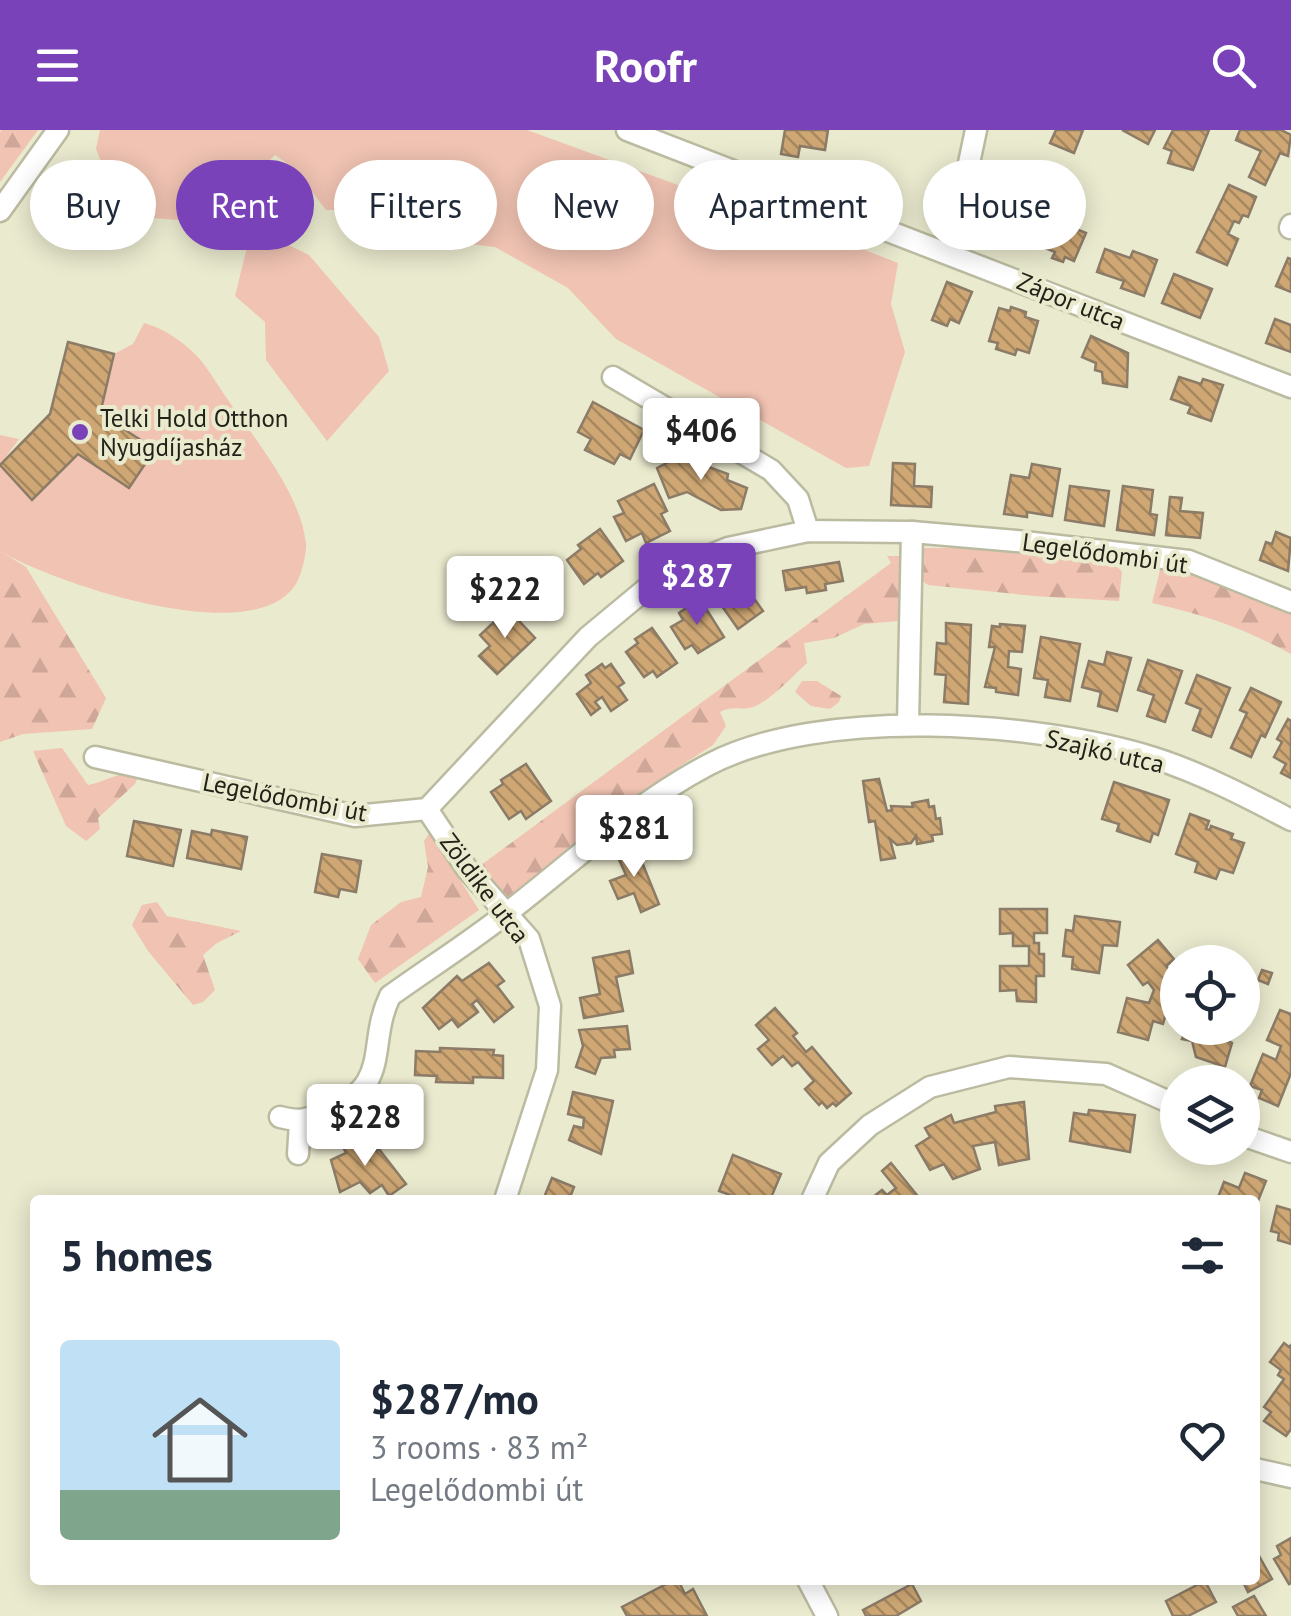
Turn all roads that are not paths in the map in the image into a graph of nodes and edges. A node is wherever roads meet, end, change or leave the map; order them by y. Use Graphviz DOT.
graph roads {
  1 [pos="58,130"];
  2 [pos="626,130"];
  3 [pos="976,130"];
  4 [pos="0,212"];
  5 [pos="950,252"];
  6 [pos="612,377"];
  7 [pos="1291,387"];
  8 [pos="808,531"];
  9 [pos="912,532"];
  10 [pos="1291,602"];
  11 [pos="908,724"];
  12 [pos="95,757"];
  13 [pos="426,809"];
  14 [pos="1291,820"];
  15 [pos="506,914"];
  16 [pos="1160,1098"];
  17 [pos="1260,1141"];
  18 [pos="1291,1152"];
  19 [pos="298,1154"];
  20 [pos="508,1195"];
  21 [pos="814,1195"];
  22 [pos="1260,1470"];
  23 [pos="1291,1477"];
  24 [pos="811,1585"];
  25 [pos="827,1616"];
  1 -- 4 [label="street"];
  2 -- 5 [label="street, Zápor utca"];
  3 -- 5 [label="street"];
  5 -- 7 [label="street, Zápor utca"];
  6 -- 8 [label="street"];
  8 -- 9 [label="street, Legelődombi út"];
  8 -- 13 [label="street, Legelődombi út"];
  9 -- 10 [label="street, Legelődombi út"];
  9 -- 11 [label="street"];
  11 -- 14 [label="street, Szajkó utca"];
  11 -- 15 [label="street, Szajkó utca"];
  12 -- 13 [label="street, Legelődombi út"];
  13 -- 15 [label="street, Zöldike utca"];
  15 -- 19 [label="street"];
  15 -- 20 [label="street, Zöldike utca"];
  16 -- 21 [label="street"];
  17 -- 18 [label="street"];
  22 -- 23 [label="street"];
  24 -- 25 [label="street"];
}
